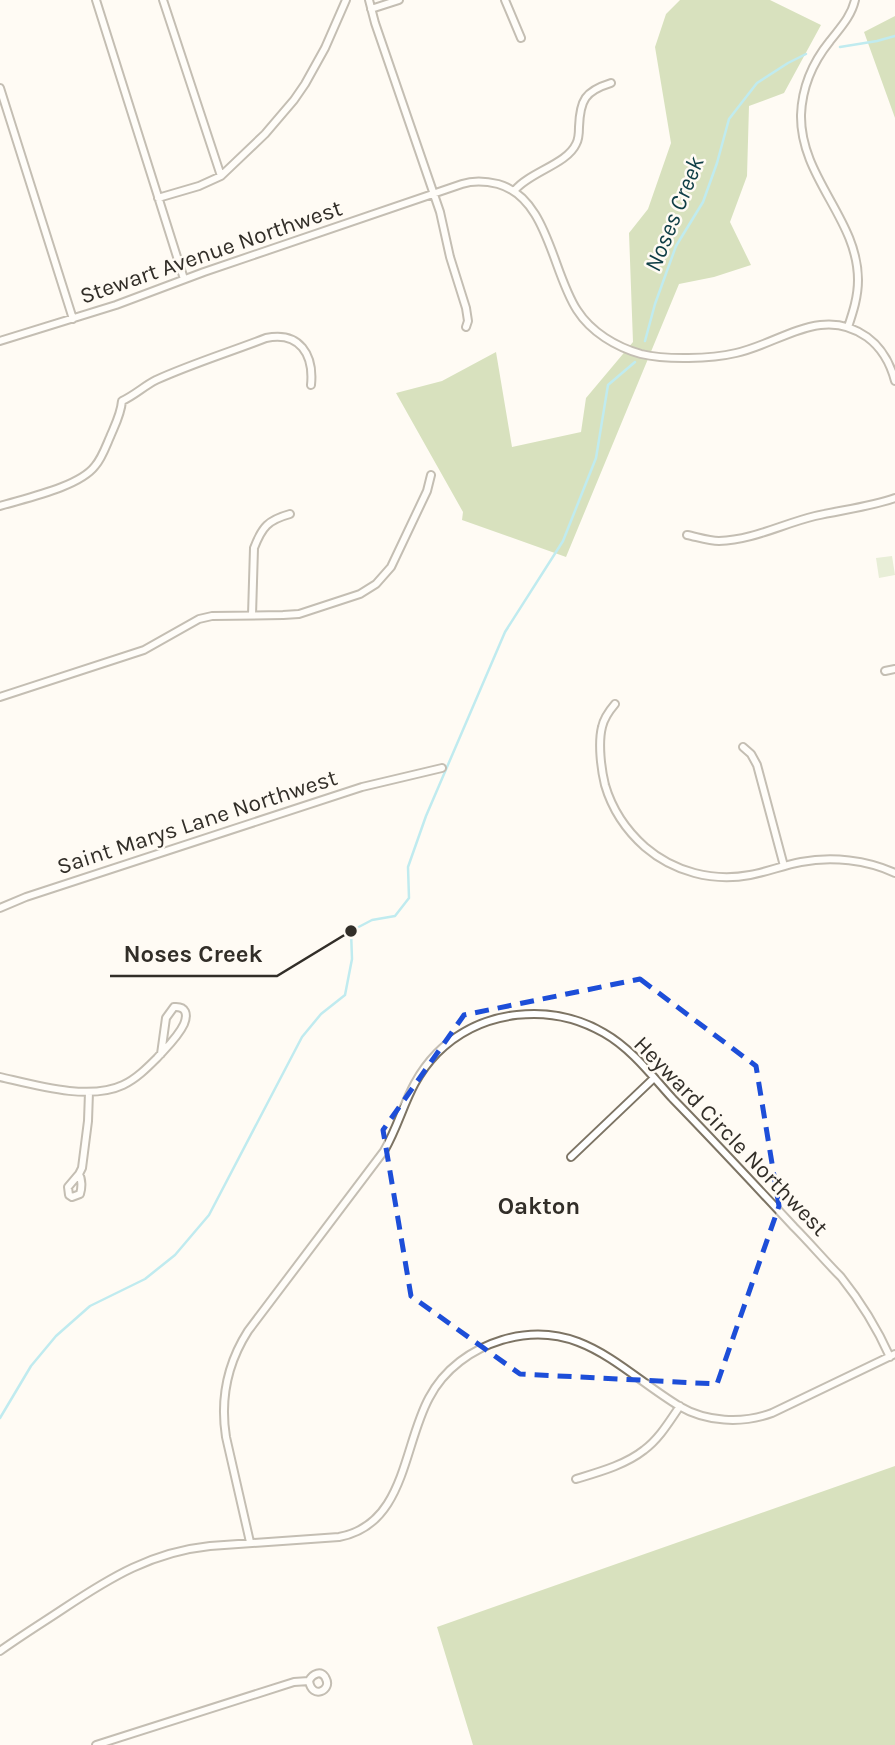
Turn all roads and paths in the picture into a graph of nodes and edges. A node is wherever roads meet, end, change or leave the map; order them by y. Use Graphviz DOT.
graph roads {
  1 [pos="96,0"];
  2 [pos="163,0"];
  3 [pos="346,0"];
  4 [pos="369,0"];
  5 [pos="399,0"];
  6 [pos="505,0"];
  7 [pos="855,0"];
  8 [pos="371,9"];
  9 [pos="521,38"];
  10 [pos="611,83"];
  11 [pos="0,88"];
  12 [pos="221,176"];
  13 [pos="515,190"];
  14 [pos="434,194"];
  15 [pos="158,198"];
  16 [pos="184,279"];
  17 [pos="72,319"];
  18 [pos="466,327"];
  19 [pos="848,327"];
  20 [pos="0,341"];
  21 [pos="895,381"];
  22 [pos="310,385"];
  23 [pos="430,475"];
  24 [pos="895,498"];
  25 [pos="0,506"];
  26 [pos="290,514"];
  27 [pos="687,535"];
  28 [pos="252,615"];
  29 [pos="895,668"];
  30 [pos="885,671"];
  31 [pos="0,697"];
  32 [pos="615,704"];
  33 [pos="743,747"];
  34 [pos="442,768"];
  35 [pos="407,776"];
  36 [pos="409,786"];
  37 [pos="784,866"];
  38 [pos="895,873"];
  39 [pos="0,908"];
  40 [pos="161,1054"];
  41 [pos="0,1077"];
  42 [pos="654,1078"];
  43 [pos="89,1092"];
  44 [pos="571,1157"];
  45 [pos="79,1174"];
  46 [pos="892,1355"];
  47 [pos="680,1406"];
  48 [pos="576,1479"];
  49 [pos="250,1542"];
  50 [pos="0,1651"];
  51 [pos="309,1681"];
  52 [pos="96,1745"];
  1 -- 15 [label="street"];
  2 -- 12 [label="street"];
  3 -- 12 [label="street"];
  4 -- 8 [label="street"];
  5 -- 8 [label="street"];
  6 -- 9 [label="street"];
  7 -- 19 [label="street"];
  8 -- 14 [label="street"];
  10 -- 13 [label="street"];
  11 -- 17 [label="street"];
  12 -- 15 [label="street"];
  13 -- 14 [label="street, Stewart Avenue Northwest"];
  13 -- 19 [label="street"];
  14 -- 16 [label="street, Stewart Avenue Northwest"];
  14 -- 18 [label="street"];
  15 -- 16 [label="street"];
  16 -- 17 [label="street, Stewart Avenue Northwest"];
  17 -- 20 [label="street, Stewart Avenue Northwest"];
  19 -- 21 [label="street"];
  22 -- 25 [label="street"];
  23 -- 28 [label="street"];
  24 -- 27 [label="street"];
  26 -- 28 [label="street"];
  28 -- 31 [label="street"];
  29 -- 30 [label="street"];
  32 -- 37 [label="street"];
  33 -- 37 [label="street"];
  34 -- 35 [label="street, Saint Marys Lane Northwest"];
  35 -- 36 [label="street"];
  35 -- 39 [label="street, Saint Marys Lane Northwest"];
  37 -- 38 [label="street"];
  40 -- 40 [label="street"];
  40 -- 43 [label="street"];
  41 -- 43 [label="street"];
  42 -- 44 [label="street"];
  42 -- 46 [label="street, Heyward Circle Northwest"];
  42 -- 49 [label="street, Heyward Circle Northwest"];
  43 -- 45 [label="street"];
  46 -- 47 [label="street"];
  47 -- 48 [label="street"];
  47 -- 49 [label="street"];
  49 -- 50 [label="street"];
  51 -- 52 [label="street"];
}
